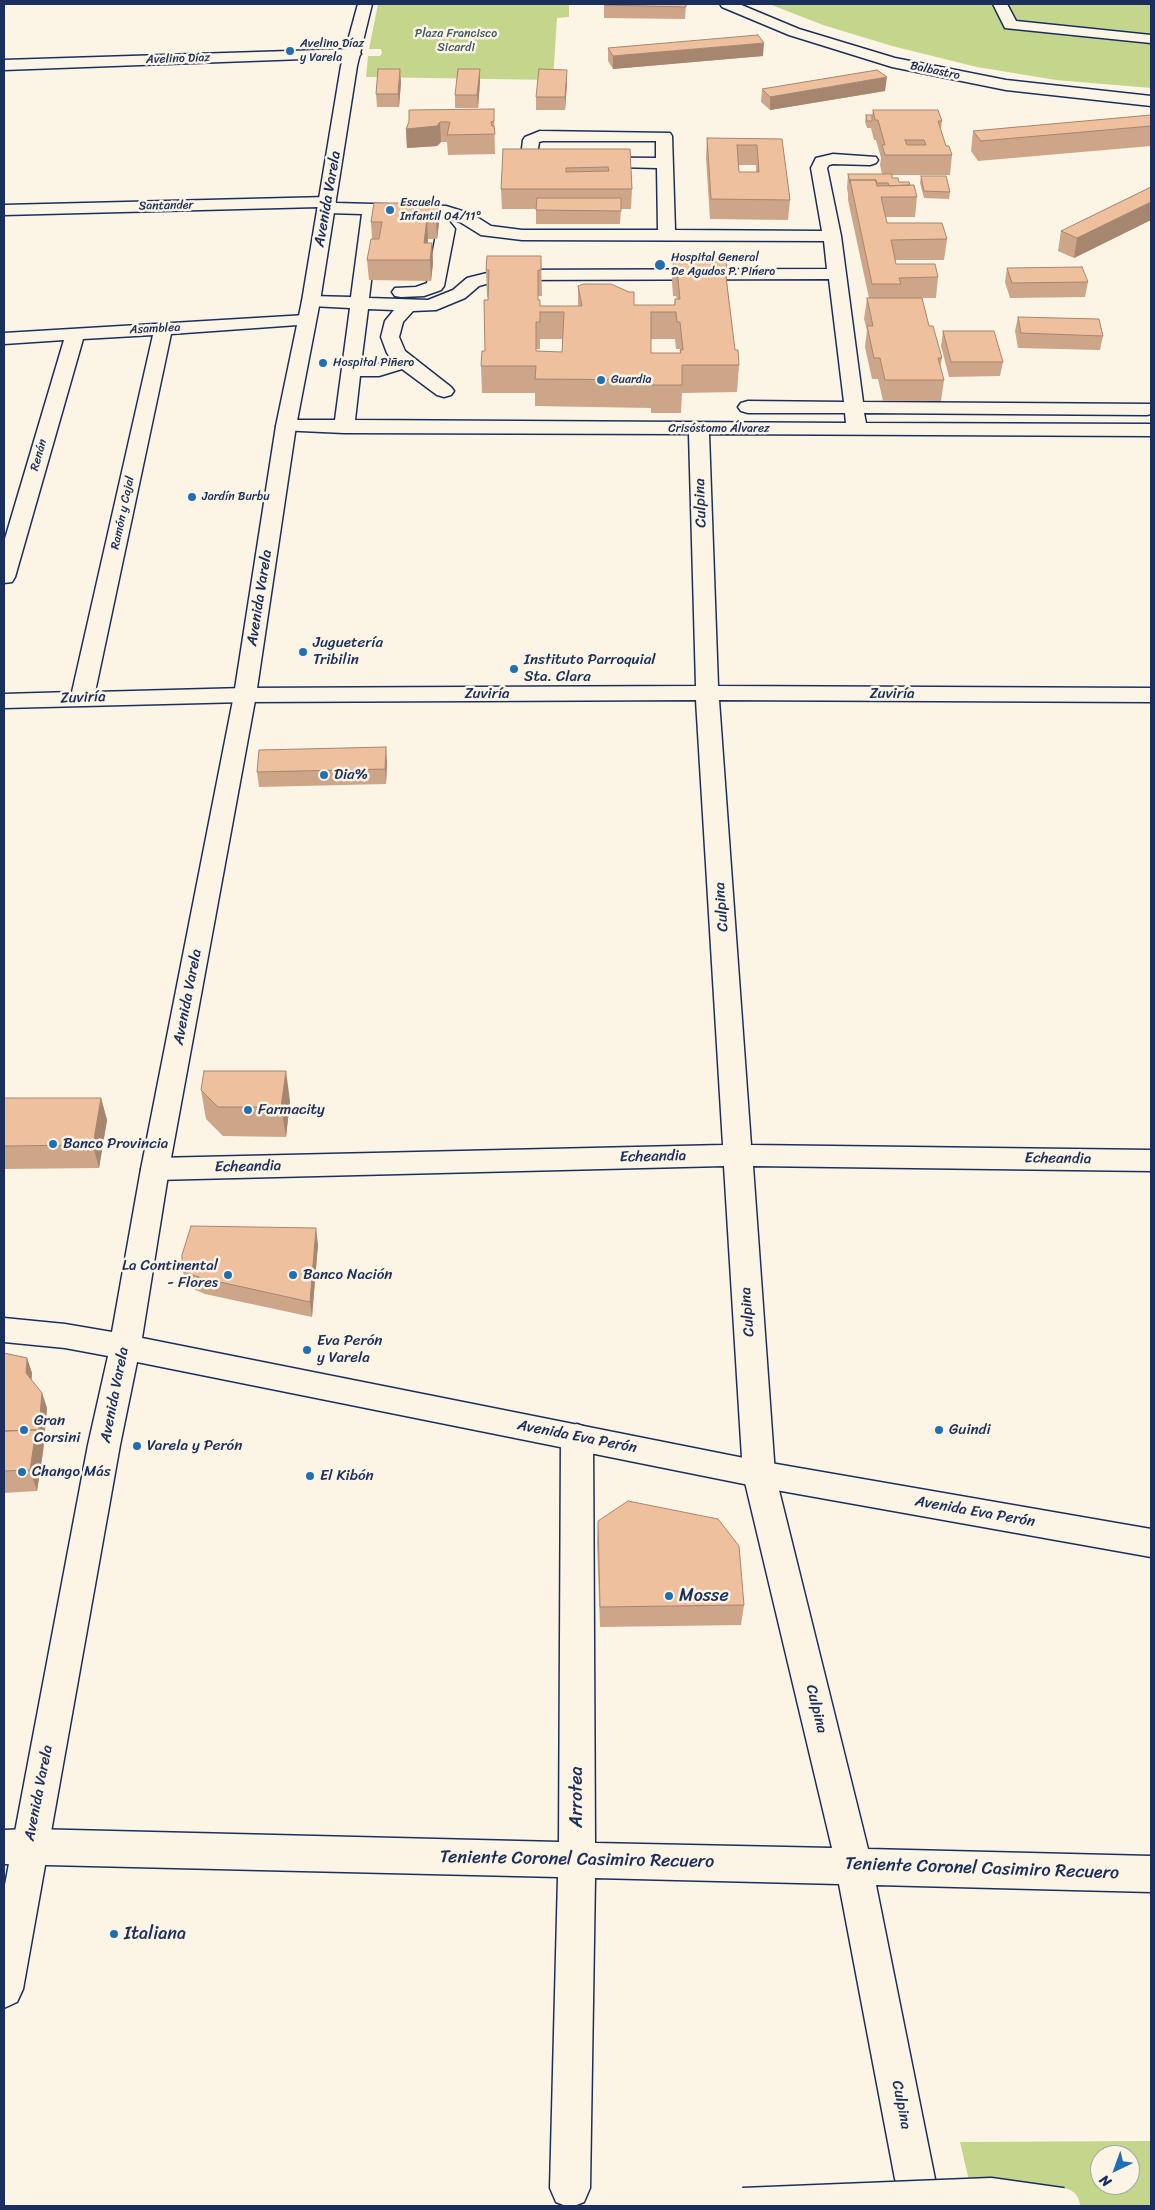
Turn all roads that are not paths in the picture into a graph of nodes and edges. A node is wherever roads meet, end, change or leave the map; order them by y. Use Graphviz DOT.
graph roads {
  1 [pos="365,4"];
  2 [pos="727,4"];
  3 [pos="1000,4"];
  4 [pos="1151,39"];
  5 [pos="353,54"];
  6 [pos="4,65"];
  7 [pos="1151,101"];
  8 [pos="870,160"];
  9 [pos="665,163"];
  10 [pos="4,210"];
  11 [pos="327,210"];
  12 [pos="371,214"];
  13 [pos="667,234"];
  14 [pos="832,236"];
  15 [pos="487,247"];
  16 [pos="837,274"];
  17 [pos="473,282"];
  18 [pos="312,295"];
  19 [pos="360,297"];
  20 [pos="408,306"];
  21 [pos="306,320"];
  22 [pos="164,329"];
  23 [pos="75,333"];
  24 [pos="4,338"];
  25 [pos="405,362"];
  26 [pos="350,370"];
  27 [pos="444,391"];
  28 [pos="748,407"];
  29 [pos="854,408"];
  30 [pos="1147,410"];
  31 [pos="286,426"];
  32 [pos="344,426"];
  33 [pos="699,428"];
  34 [pos="857,429"];
  35 [pos="1151,430"];
  36 [pos="4,577"];
  37 [pos="707,693"];
  38 [pos="245,695"];
  39 [pos="1151,695"];
  40 [pos="82,698"];
  41 [pos="4,701"];
  42 [pos="738,1155"];
  43 [pos="1151,1160"];
  44 [pos="155,1169"];
  45 [pos="4,1330"];
  46 [pos="125,1346"];
  47 [pos="577,1437"];
  48 [pos="759,1474"];
  49 [pos="1151,1543"];
  50 [pos="17,1847"];
  51 [pos="577,1860"];
  52 [pos="854,1866"];
  53 [pos="1151,1874"];
  54 [pos="4,1989"];
  55 [pos="915,2178"];
  56 [pos="570,2188"];
  57 [pos="743,2206"];
  58 [pos="1062,2206"];
  1 -- 5 [label="street, Avenida Varela"];
  2 -- 7 [label="street, Balbastro"];
  3 -- 4 [label="street"];
  5 -- 6 [label="street, Avelino Díaz"];
  5 -- 11 [label="street, Avenida Varela"];
  8 -- 14 [label="street"];
  9 -- 9 [label="street"];
  9 -- 13 [label="street"];
  10 -- 11 [label="street, Santander"];
  11 -- 12 [label="street, Santander"];
  11 -- 18 [label="street, Avenida Varela"];
  12 -- 15 [label="street"];
  12 -- 19 [label="street"];
  12 -- 19 [label="street"];
  13 -- 14 [label="street"];
  13 -- 15 [label="street"];
  14 -- 16 [label="street"];
  15 -- 17 [label="street"];
  16 -- 17 [label="street"];
  16 -- 29 [label="street"];
  17 -- 20 [label="street"];
  18 -- 19 [label="street"];
  18 -- 21 [label="street, Avenida Varela"];
  19 -- 20 [label="street"];
  19 -- 26 [label="street"];
  20 -- 25 [label="street"];
  21 -- 22 [label="street, Asamblea"];
  21 -- 31 [label="street, Avenida Varela"];
  22 -- 23 [label="street, Asamblea"];
  22 -- 40 [label="street, Ramón y Cajal"];
  23 -- 24 [label="street, Asamblea"];
  23 -- 36 [label="street, Renán"];
  25 -- 26 [label="street"];
  25 -- 27 [label="street"];
  26 -- 32 [label="street"];
  28 -- 29 [label="street"];
  29 -- 30 [label="street"];
  29 -- 34 [label="street"];
  31 -- 32 [label="street, Crisóstomo Álvarez"];
  31 -- 38 [label="street, Avenida Varela"];
  32 -- 33 [label="street, Crisóstomo Álvarez"];
  33 -- 34 [label="street, Crisóstomo Álvarez"];
  33 -- 37 [label="street, Culpina"];
  34 -- 35 [label="street, Crisóstomo Álvarez"];
  37 -- 38 [label="street, Zuviría"];
  37 -- 39 [label="street, Zuviría"];
  37 -- 42 [label="street, Culpina"];
  38 -- 40 [label="street, Zuviría"];
  38 -- 44 [label="street, Avenida Varela"];
  40 -- 41 [label="street, Zuviría"];
  42 -- 43 [label="street, Echeandia"];
  42 -- 44 [label="street, Echeandia"];
  42 -- 48 [label="street, Culpina"];
  44 -- 46 [label="street, Avenida Varela"];
  45 -- 46 [label="street, Avenida Eva Perón"];
  46 -- 47 [label="street, Avenida Eva Perón"];
  46 -- 50 [label="street, Avenida Varela"];
  47 -- 48 [label="street, Avenida Eva Perón"];
  47 -- 51 [label="street, Arrotea"];
  48 -- 49 [label="street, Avenida Eva Perón"];
  48 -- 52 [label="street, Culpina"];
  50 -- 51 [label="street, Teniente Coronel Casimiro Recuero"];
  50 -- 54 [label="street, Avenida Varela"];
  51 -- 52 [label="street, Teniente Coronel Casimiro Recuero"];
  51 -- 56 [label="street, Arrotea"];
  52 -- 53 [label="street, Teniente Coronel Casimiro Recuero"];
  52 -- 55 [label="street, Culpina"];
  57 -- 58 [label="street, bridge"];
}
